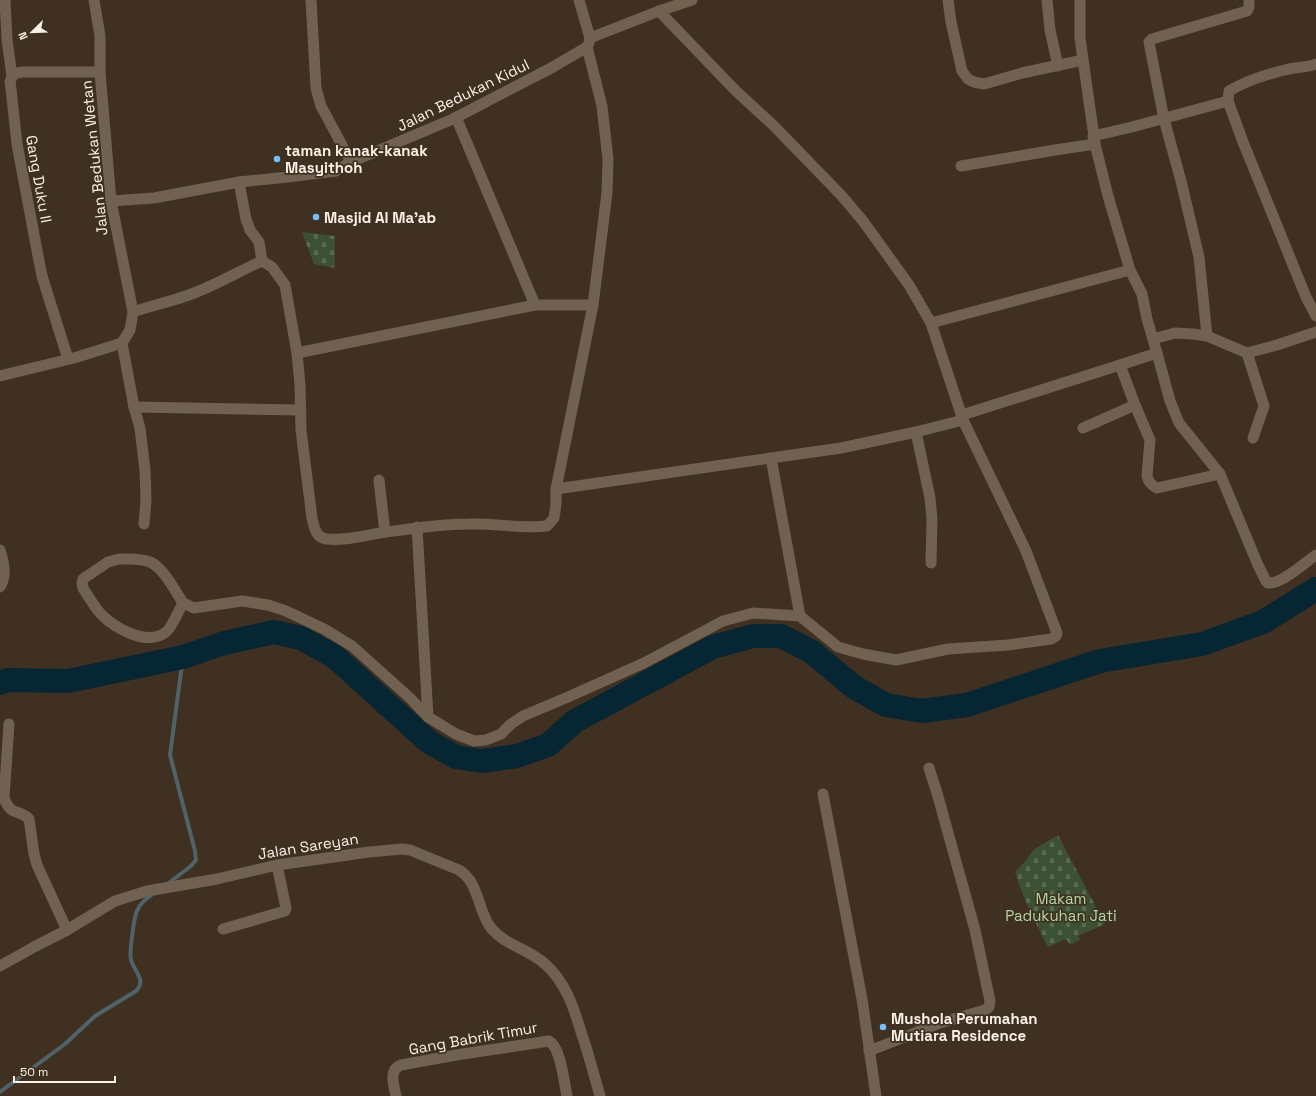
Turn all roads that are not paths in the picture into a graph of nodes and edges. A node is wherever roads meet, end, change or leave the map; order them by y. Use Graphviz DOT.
graph roads {
  1 [pos="5,0"];
  2 [pos="94,0"];
  3 [pos="311,0"];
  4 [pos="578,0"];
  5 [pos="692,0"];
  6 [pos="948,0"];
  7 [pos="1047,0"];
  8 [pos="1080,0"];
  9 [pos="1248,0"];
  10 [pos="663,7"];
  11 [pos="588,42"];
  12 [pos="1083,60"];
  13 [pos="1316,64"];
  14 [pos="1058,66"];
  15 [pos="100,72"];
  16 [pos="12,76"];
  17 [pos="1228,101"];
  18 [pos="456,117"];
  19 [pos="1164,119"];
  20 [pos="1094,140"];
  21 [pos="350,162"];
  22 [pos="961,166"];
  23 [pos="239,182"];
  24 [pos="111,201"];
  25 [pos="262,261"];
  26 [pos="1130,270"];
  27 [pos="535,305"];
  28 [pos="592,305"];
  29 [pos="133,312"];
  30 [pos="1316,316"];
  31 [pos="931,322"];
  32 [pos="1316,332"];
  33 [pos="1207,336"];
  34 [pos="1153,339"];
  35 [pos="122,343"];
  36 [pos="1156,353"];
  37 [pos="1247,353"];
  38 [pos="296,354"];
  39 [pos="68,359"];
  40 [pos="1120,365"];
  41 [pos="0,376"];
  42 [pos="1135,405"];
  43 [pos="134,407"];
  44 [pos="301,410"];
  45 [pos="962,418"];
  46 [pos="1083,428"];
  47 [pos="916,432"];
  48 [pos="1253,438"];
  49 [pos="771,458"];
  50 [pos="1220,474"];
  51 [pos="378,480"];
  52 [pos="556,489"];
  53 [pos="144,524"];
  54 [pos="417,527"];
  55 [pos="385,532"];
  56 [pos="0,550"];
  57 [pos="1316,555"];
  58 [pos="931,563"];
  59 [pos="0,587"];
  60 [pos="182,603"];
  61 [pos="800,616"];
  62 [pos="428,716"];
  63 [pos="9,724"];
  64 [pos="929,768"];
  65 [pos="823,794"];
  66 [pos="277,865"];
  67 [pos="223,929"];
  68 [pos="67,930"];
  69 [pos="0,966"];
  70 [pos="869,1052"];
  71 [pos="396,1096"];
  72 [pos="567,1096"];
  73 [pos="600,1096"];
  74 [pos="876,1096"];
  1 -- 16 [label="street, Gang Duku II"];
  2 -- 15 [label="street, Jalan Bedukan Wetan"];
  3 -- 21 [label="street"];
  4 -- 11 [label="street"];
  5 -- 10 [label="street, Jalan Bedukan Kidul"];
  6 -- 14 [label="street"];
  7 -- 14 [label="street"];
  8 -- 12 [label="street"];
  9 -- 19 [label="street"];
  10 -- 11 [label="street, Jalan Bedukan Kidul"];
  10 -- 31 [label="street"];
  11 -- 18 [label="street, Jalan Bedukan Kidul"];
  11 -- 28 [label="street"];
  12 -- 14 [label="street"];
  12 -- 20 [label="street"];
  13 -- 17 [label="street"];
  15 -- 16 [label="street"];
  15 -- 24 [label="street, Jalan Bedukan Wetan"];
  16 -- 39 [label="street, Gang Duku II"];
  17 -- 19 [label="street"];
  17 -- 30 [label="street"];
  18 -- 21 [label="street, Jalan Bedukan Kidul"];
  18 -- 27 [label="street"];
  19 -- 20 [label="street"];
  19 -- 33 [label="street"];
  20 -- 22 [label="street"];
  20 -- 26 [label="street"];
  21 -- 23 [label="street, Jalan Bedukan Kidul"];
  23 -- 24 [label="street, Jalan Bedukan Kidul"];
  23 -- 25 [label="street"];
  24 -- 29 [label="street, Jalan Bedukan Wetan"];
  25 -- 29 [label="street"];
  25 -- 38 [label="street"];
  26 -- 31 [label="street"];
  26 -- 34 [label="street"];
  27 -- 28 [label="street"];
  27 -- 38 [label="street"];
  28 -- 52 [label="street"];
  29 -- 35 [label="street, Jalan Bedukan Wetan"];
  31 -- 45 [label="street"];
  32 -- 37 [label="street"];
  33 -- 34 [label="street"];
  33 -- 37 [label="street"];
  34 -- 36 [label="street"];
  35 -- 39 [label="street"];
  35 -- 43 [label="street"];
  36 -- 40 [label="street"];
  36 -- 50 [label="street"];
  37 -- 48 [label="street"];
  38 -- 44 [label="street"];
  39 -- 41 [label="street"];
  40 -- 42 [label="street"];
  40 -- 45 [label="street"];
  42 -- 46 [label="street"];
  42 -- 50 [label="street"];
  43 -- 44 [label="street"];
  43 -- 53 [label="street"];
  44 -- 55 [label="street"];
  45 -- 47 [label="street"];
  45 -- 61 [label="street"];
  47 -- 49 [label="street"];
  47 -- 58 [label="street"];
  49 -- 52 [label="street"];
  49 -- 61 [label="street"];
  50 -- 57 [label="street"];
  51 -- 55 [label="street"];
  52 -- 54 [label="street"];
  54 -- 55 [label="street"];
  54 -- 62 [label="street"];
  56 -- 59 [label="street"];
  60 -- 60 [label="street"];
  60 -- 62 [label="street"];
  61 -- 62 [label="street"];
  63 -- 68 [label="street"];
  64 -- 70 [label="street"];
  65 -- 70 [label="street"];
  66 -- 67 [label="street"];
  66 -- 68 [label="street, Jalan Sareyan"];
  66 -- 73 [label="street, Jalan Sareyan"];
  68 -- 69 [label="street, Jalan Sareyan"];
  70 -- 74 [label="street"];
  71 -- 72 [label="street, Gang Babrik Timur"];
}
